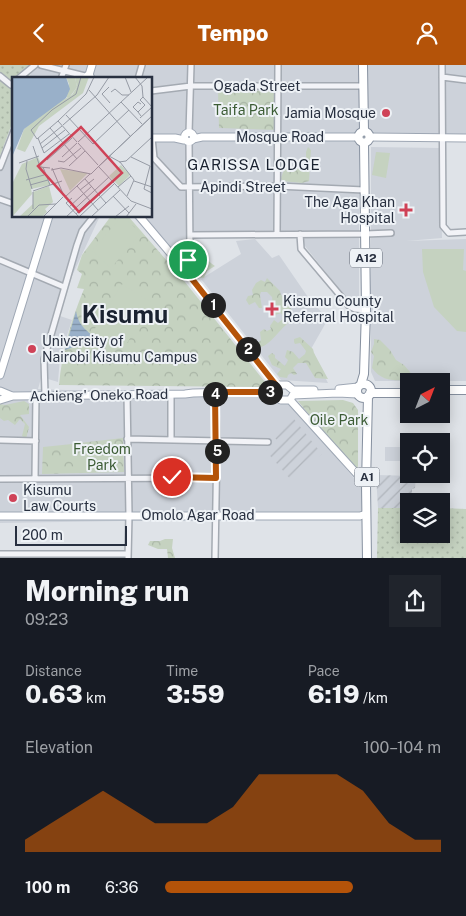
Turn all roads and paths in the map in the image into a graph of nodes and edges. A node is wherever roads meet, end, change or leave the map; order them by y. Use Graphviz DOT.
graph roads {
  1 [pos="35,65"];
  2 [pos="41,65"];
  3 [pos="92,65"];
  4 [pos="191,65"];
  5 [pos="278,65"];
  6 [pos="363,65"];
  7 [pos="442,65"];
  8 [pos="65,68"];
  9 [pos="0,76"];
  10 [pos="20,77"];
  11 [pos="88,77"];
  12 [pos="442,77"];
  13 [pos="466,80"];
  14 [pos="12,84"];
  15 [pos="191,86"];
  16 [pos="278,86"];
  17 [pos="364,86"];
  18 [pos="152,91"];
  19 [pos="12,136"];
  20 [pos="189,137"];
  21 [pos="364,137"];
  22 [pos="152,138"];
  23 [pos="278,138"];
  24 [pos="442,138"];
  25 [pos="466,138"];
  26 [pos="0,167"];
  27 [pos="277,186"];
  28 [pos="190,187"];
  29 [pos="364,190"];
  30 [pos="0,199"];
  31 [pos="12,203"];
  32 [pos="47,217"];
  33 [pos="140,217"];
  34 [pos="92,218"];
  35 [pos="466,232"];
  36 [pos="277,233"];
  37 [pos="391,233"];
  38 [pos="300,234"];
  39 [pos="365,234"];
  40 [pos="190,235"];
  41 [pos="0,260"];
  42 [pos="184,269"];
  43 [pos="30,273"];
  44 [pos="64,287"];
  45 [pos="366,311"];
  46 [pos="0,366"];
  47 [pos="0,375"];
  48 [pos="450,390"];
  49 [pos="466,390"];
  50 [pos="275,391"];
  51 [pos="364,391"];
  52 [pos="400,391"];
  53 [pos="0,392"];
  54 [pos="128,394"];
  55 [pos="171,394"];
  56 [pos="215,394"];
  57 [pos="450,394"];
  58 [pos="466,394"];
  59 [pos="36,395"];
  60 [pos="45,395"];
  61 [pos="292,395"];
  62 [pos="13,396"];
  63 [pos="0,400"];
  64 [pos="127,439"];
  65 [pos="171,439"];
  66 [pos="0,440"];
  67 [pos="36,441"];
  68 [pos="217,441"];
  69 [pos="268,442"];
  70 [pos="128,477"];
  71 [pos="35,478"];
  72 [pos="216,478"];
  73 [pos="0,479"];
  74 [pos="366,484"];
  75 [pos="366,514"];
  76 [pos="129,515"];
  77 [pos="216,515"];
  78 [pos="0,516"];
  79 [pos="0,554"];
  80 [pos="128,556"];
  81 [pos="215,558"];
  82 [pos="367,558"];
  83 [pos="367,558"];
  1 -- 10 [label="street"];
  2 -- 8 [label="street"];
  3 -- 11 [label="main road"];
  4 -- 15 [label="street"];
  5 -- 16 [label="street"];
  6 -- 17 [label="highway, A12"];
  7 -- 12 [label="street"];
  8 -- 11 [label="street"];
  9 -- 14 [label="street"];
  12 -- 13 [label="street"];
  12 -- 24 [label="street"];
  15 -- 16 [label="street, Ogada Street"];
  15 -- 18 [label="street, Ogada Street"];
  15 -- 20 [label="street"];
  16 -- 17 [label="street, Ogada Street"];
  16 -- 23 [label="street"];
  17 -- 21 [label="highway, A12"];
  19 -- 26 [label="street"];
  20 -- 22 [label="main road"];
  20 -- 23 [label="main road, Mosque Road"];
  20 -- 28 [label="street"];
  21 -- 23 [label="main road, Mosque Road"];
  21 -- 24 [label="main road, Mosque Road"];
  21 -- 29 [label="highway, A12"];
  22 -- 28 [label="street, Apindi Street"];
  23 -- 27 [label="street"];
  24 -- 25 [label="main road, Mosque Road"];
  24 -- 35 [label="street"];
  27 -- 28 [label="street, Apindi Street"];
  27 -- 29 [label="street, Apindi Street"];
  27 -- 36 [label="street"];
  28 -- 40 [label="street"];
  29 -- 39 [label="highway, A12"];
  30 -- 31 [label="street"];
  32 -- 43 [label="main road"];
  33 -- 42 [label="main road"];
  34 -- 44 [label="street"];
  36 -- 38 [label="street"];
  36 -- 40 [label="street"];
  37 -- 39 [label="street"];
  38 -- 39 [label="street"];
  38 -- 45 [label="street"];
  39 -- 45 [label="highway, A12"];
  40 -- 42 [label="street"];
  41 -- 43 [label="street"];
  42 -- 50 [label="main road"];
  43 -- 44 [label="street"];
  43 -- 46 [label="main road"];
  43 -- 47 [label="main road"];
  44 -- 60 [label="street"];
  45 -- 51 [label="highway, A12"];
  48 -- 49 [label="highway"];
  50 -- 56 [label="main road, Achieng' Oneko Road"];
  50 -- 61 [label="main road"];
  50 -- 61 [label="main road"];
  51 -- 52 [label="highway"];
  51 -- 61 [label="main road"];
  51 -- 74 [label="highway, A1"];
  51 -- 82 [label="highway, A1"];
  53 -- 62 [label="main road, Achieng' Oneko Road"];
  53 -- 63 [label="main road"];
  54 -- 55 [label="main road, Achieng' Oneko Road"];
  54 -- 60 [label="main road, Achieng' Oneko Road"];
  54 -- 64 [label="street"];
  55 -- 56 [label="main road, Achieng' Oneko Road"];
  55 -- 65 [label="street"];
  56 -- 68 [label="street"];
  57 -- 58 [label="highway"];
  59 -- 60 [label="main road, Achieng' Oneko Road"];
  59 -- 62 [label="main road, Achieng' Oneko Road"];
  59 -- 67 [label="street"];
  61 -- 74 [label="main road"];
  62 -- 63 [label="main road, Achieng' Oneko Road"];
  64 -- 65 [label="street"];
  64 -- 70 [label="street"];
  65 -- 68 [label="street"];
  66 -- 67 [label="street"];
  67 -- 71 [label="street"];
  68 -- 69 [label="street"];
  68 -- 72 [label="street"];
  70 -- 71 [label="street"];
  70 -- 72 [label="street"];
  70 -- 76 [label="street"];
  71 -- 73 [label="street"];
  72 -- 77 [label="street"];
  74 -- 75 [label="highway, A1"];
  75 -- 77 [label="main road, Omolo Agar Road"];
  75 -- 83 [label="highway, A1"];
  76 -- 77 [label="main road, Omolo Agar Road"];
  76 -- 78 [label="main road, Omolo Agar Road"];
  76 -- 80 [label="street"];
  77 -- 81 [label="street"];
  79 -- 80 [label="street"];
}
